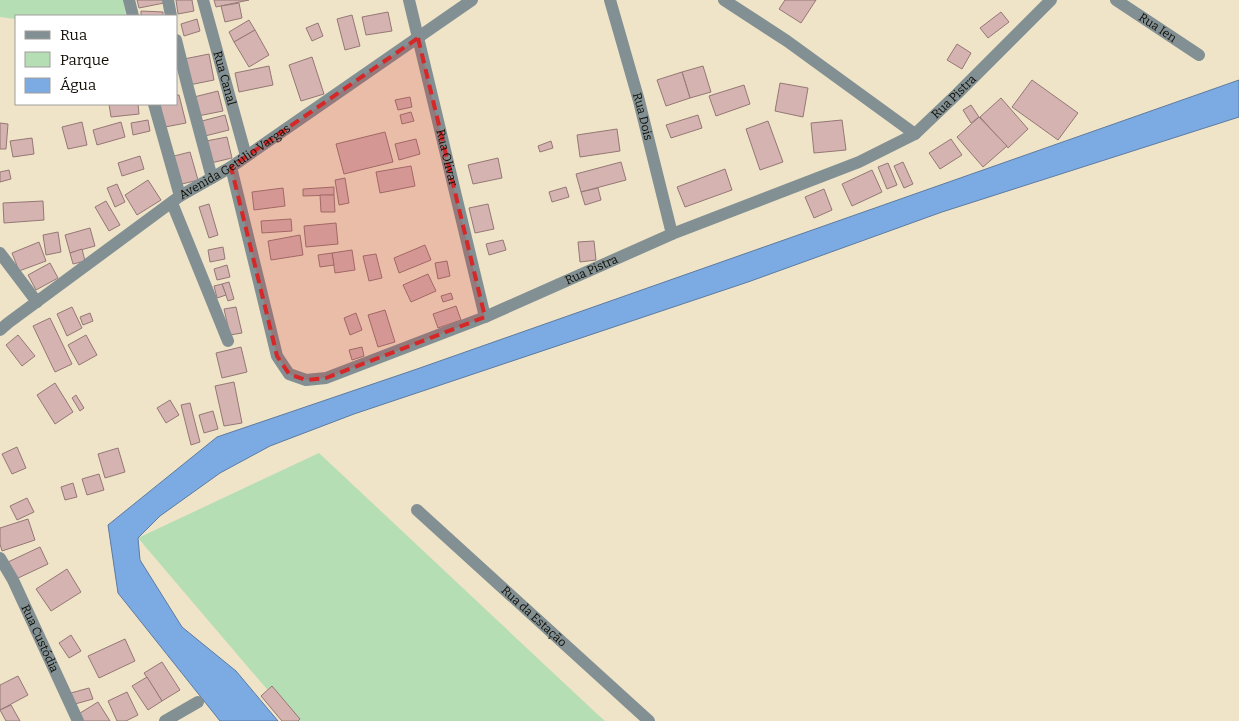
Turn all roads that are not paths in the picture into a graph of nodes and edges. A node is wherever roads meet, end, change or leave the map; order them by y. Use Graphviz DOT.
graph roads {
  1 [pos="129,0"];
  2 [pos="168,0"];
  3 [pos="202,0"];
  4 [pos="409,0"];
  5 [pos="472,0"];
  6 [pos="610,0"];
  7 [pos="724,0"];
  8 [pos="1051,0"];
  9 [pos="1116,0"];
  10 [pos="133,15"];
  11 [pos="171,15"];
  12 [pos="418,38"];
  13 [pos="178,48"];
  14 [pos="1198,55"];
  15 [pos="154,105"];
  16 [pos="915,134"];
  17 [pos="246,156"];
  18 [pos="231,167"];
  19 [pos="212,178"];
  20 [pos="176,200"];
  21 [pos="672,234"];
  22 [pos="0,253"];
  23 [pos="37,302"];
  24 [pos="484,317"];
  25 [pos="0,330"];
  26 [pos="228,341"];
  27 [pos="417,510"];
  28 [pos="0,558"];
  29 [pos="198,702"];
  30 [pos="78,721"];
  31 [pos="165,721"];
  32 [pos="649,721"];
  1 -- 10 [label="street"];
  2 -- 11 [label="street"];
  3 -- 17 [label="street, Rua Canal"];
  4 -- 12 [label="street, Rua Olivar"];
  5 -- 12 [label="street, Avenida Getúlio Vargas"];
  6 -- 21 [label="street, Rua Dois"];
  7 -- 16 [label="street"];
  8 -- 16 [label="street, Rua Pistra"];
  9 -- 14 [label="street, Rua Ien"];
  12 -- 17 [label="street, Avenida Getúlio Vargas"];
  12 -- 24 [label="street, Rua Olivar"];
  13 -- 19 [label="street"];
  15 -- 20 [label="street"];
  16 -- 21 [label="street, Rua Pistra"];
  17 -- 18 [label="street, Avenida Getúlio Vargas"];
  18 -- 19 [label="street, Avenida Getúlio Vargas"];
  18 -- 24 [label="street, Rua Pistra"];
  19 -- 20 [label="street, Avenida Getúlio Vargas"];
  20 -- 23 [label="street, Avenida Getúlio Vargas"];
  20 -- 26 [label="street"];
  21 -- 24 [label="street, Rua Pistra"];
  22 -- 23 [label="street"];
  23 -- 25 [label="street, Avenida Getúlio Vargas"];
  27 -- 32 [label="street, Rua da Estação"];
  28 -- 30 [label="street, Rua Custódia"];
  29 -- 31 [label="street"];
}
